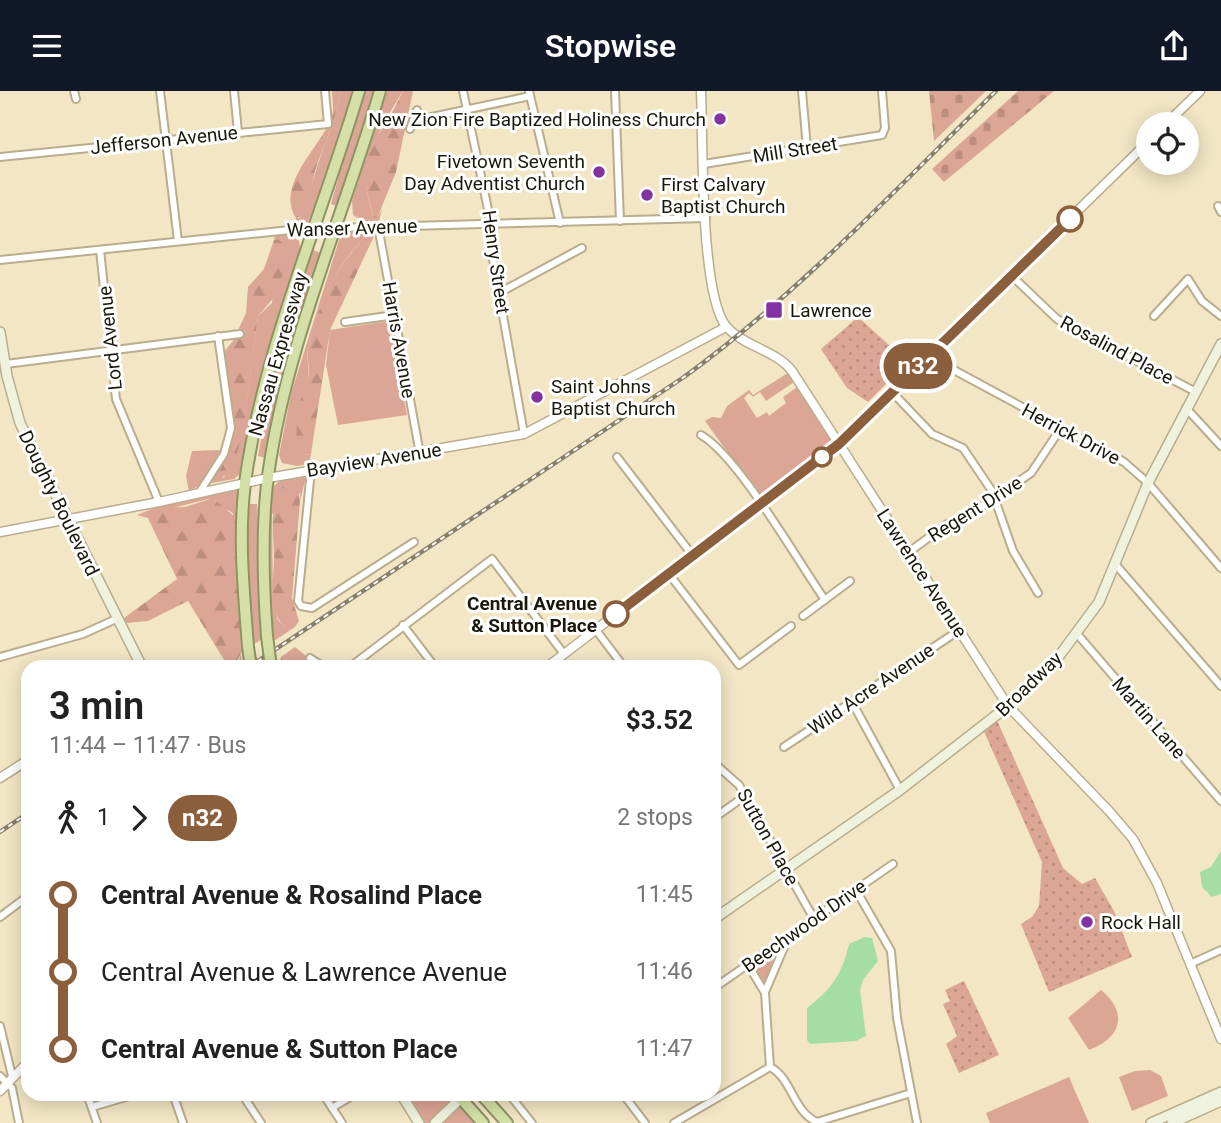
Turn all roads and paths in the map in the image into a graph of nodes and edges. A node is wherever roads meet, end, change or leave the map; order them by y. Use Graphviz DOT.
graph roads {
  1 [pos="160,91"];
  2 [pos="234,91"];
  3 [pos="325,91"];
  4 [pos="359,91"];
  5 [pos="380,91"];
  6 [pos="463,91"];
  7 [pos="615,91"];
  8 [pos="701,91"];
  9 [pos="802,91"];
  10 [pos="882,91"];
  11 [pos="1200,91"];
  12 [pos="529,93"];
  13 [pos="417,110"];
  14 [pos="467,110"];
  15 [pos="1178,112"];
  16 [pos="413,121"];
  17 [pos="410,129"];
  18 [pos="238,132"];
  19 [pos="167,140"];
  20 [pos="807,148"];
  21 [pos="1136,154"];
  22 [pos="0,157"];
  23 [pos="704,164"];
  24 [pos="706,218"];
  25 [pos="620,221"];
  26 [pos="560,223"];
  27 [pos="489,225"];
  28 [pos="378,226"];
  29 [pos="337,227"];
  30 [pos="315,229"];
  31 [pos="178,241"];
  32 [pos="582,249"];
  33 [pos="100,250"];
  34 [pos="0,260"];
  35 [pos="1012,276"];
  36 [pos="499,293"];
  37 [pos="395,315"];
  38 [pos="1154,316"];
  39 [pos="1221,316"];
  40 [pos="345,322"];
  41 [pos="726,327"];
  42 [pos="0,332"];
  43 [pos="240,334"];
  44 [pos="218,336"];
  45 [pos="1221,344"];
  46 [pos="110,349"];
  47 [pos="928,356"];
  48 [pos="6,364"];
  49 [pos="4,377"];
  50 [pos="1194,391"];
  51 [pos="892,392"];
  52 [pos="1186,408"];
  53 [pos="1061,428"];
  54 [pos="524,434"];
  55 [pos="701,435"];
  56 [pos="839,444"];
  57 [pos="1221,446"];
  58 [pos="420,454"];
  59 [pos="617,457"];
  60 [pos="311,470"];
  61 [pos="268,478"];
  62 [pos="245,483"];
  63 [pos="1148,483"];
  64 [pos="199,493"];
  65 [pos="994,498"];
  66 [pos="159,502"];
  67 [pos="760,503"];
  68 [pos="69,520"];
  69 [pos="0,532"];
  70 [pos="414,542"];
  71 [pos="909,552"];
  72 [pos="693,556"];
  73 [pos="1116,565"];
  74 [pos="1221,568"];
  75 [pos="669,574"];
  76 [pos="850,581"];
  77 [pos="1038,593"];
  78 [pos="825,600"];
  79 [pos="803,617"];
  80 [pos="116,619"];
  81 [pos="403,625"];
  82 [pos="790,626"];
  83 [pos="596,630"];
  84 [pos="958,631"];
  85 [pos="1077,635"];
  86 [pos="564,654"];
  87 [pos="0,657"];
  88 [pos="310,658"];
  89 [pos="138,660"];
  90 [pos="250,660"];
  91 [pos="270,660"];
  92 [pos="313,660"];
  93 [pos="359,660"];
  94 [pos="430,660"];
  95 [pos="556,660"];
  96 [pos="619,660"];
  97 [pos="1221,686"];
  98 [pos="852,702"];
  99 [pos="1008,706"];
  100 [pos="784,747"];
  101 [pos="21,764"];
  102 [pos="721,768"];
  103 [pos="0,778"];
  104 [pos="900,790"];
  105 [pos="745,796"];
  106 [pos="1221,801"];
  107 [pos="721,813"];
  108 [pos="893,864"];
  109 [pos="785,869"];
  110 [pos="856,890"];
  111 [pos="21,902"];
  112 [pos="721,914"];
  113 [pos="0,918"];
  114 [pos="814,919"];
  115 [pos="789,936"];
  116 [pos="1221,950"];
  117 [pos="1190,964"];
  118 [pos="748,965"];
  119 [pos="721,983"];
  120 [pos="765,993"];
  121 [pos="0,1026"];
  122 [pos="1220,1036"];
  123 [pos="21,1067"];
  124 [pos="770,1067"];
  125 [pos="6,1078"];
  126 [pos="0,1091"];
  127 [pos="1221,1092"];
  128 [pos="911,1093"];
  129 [pos="721,1096"];
  130 [pos="90,1101"];
  131 [pos="112,1101"];
  132 [pos="175,1101"];
  133 [pos="247,1101"];
  134 [pos="328,1101"];
  135 [pos="344,1101"];
  136 [pos="405,1101"];
  137 [pos="455,1101"];
  138 [pos="466,1101"];
  139 [pos="487,1101"];
  140 [pos="515,1101"];
  141 [pos="628,1101"];
  142 [pos="712,1101"];
  143 [pos="1221,1101"];
  144 [pos="92,1107"];
  145 [pos="332,1108"];
  146 [pos="19,1123"];
  147 [pos="97,1123"];
  148 [pos="183,1123"];
  149 [pos="261,1123"];
  150 [pos="342,1123"];
  151 [pos="419,1123"];
  152 [pos="435,1123"];
  153 [pos="483,1123"];
  154 [pos="507,1123"];
  155 [pos="532,1123"];
  156 [pos="645,1123"];
  157 [pos="674,1123"];
  158 [pos="916,1123"];
  159 [pos="1151,1123"];
  160 [pos="1172,1123"];
  1 -- 19 [label="street"];
  2 -- 18 [label="street"];
  3 -- 18 [label="street, Jefferson Avenue"];
  4 -- 30 [label="highway, Nassau Expressway"];
  5 -- 29 [label="highway, Nassau Expressway"];
  6 -- 14 [label="street, Henry Street"];
  7 -- 25 [label="street"];
  8 -- 23 [label="street"];
  9 -- 20 [label="street"];
  10 -- 20 [label="street, Mill Street"];
  11 -- 15 [label="street"];
  12 -- 14 [label="street"];
  12 -- 26 [label="street"];
  13 -- 16 [label="street"];
  14 -- 16 [label="street"];
  14 -- 27 [label="street, Henry Street"];
  16 -- 17 [label="street"];
  18 -- 19 [label="street, Jefferson Avenue"];
  19 -- 22 [label="street, Jefferson Avenue"];
  19 -- 31 [label="street"];
  20 -- 23 [label="street, Mill Street"];
  21 -- 35 [label="street"];
  23 -- 24 [label="street"];
  24 -- 25 [label="street, Wanser Avenue"];
  24 -- 41 [label="street"];
  25 -- 26 [label="street, Wanser Avenue"];
  26 -- 27 [label="street, Wanser Avenue"];
  27 -- 28 [label="street, Wanser Avenue"];
  27 -- 36 [label="street, Henry Street"];
  28 -- 29 [label="street, Wanser Avenue"];
  28 -- 37 [label="street, Harris Avenue"];
  29 -- 30 [label="street, Wanser Avenue"];
  29 -- 61 [label="highway, Nassau Expressway"];
  30 -- 31 [label="street, Wanser Avenue"];
  30 -- 62 [label="highway, Nassau Expressway"];
  31 -- 33 [label="street, Wanser Avenue"];
  32 -- 36 [label="street"];
  33 -- 34 [label="street, Wanser Avenue"];
  33 -- 46 [label="street, Lord Avenue"];
  35 -- 47 [label="street"];
  35 -- 50 [label="street, Rosalind Place"];
  36 -- 54 [label="street, Henry Street"];
  37 -- 40 [label="street"];
  37 -- 58 [label="street, Harris Avenue"];
  38 -- 39 [label="street"];
  41 -- 54 [label="street, Bayview Avenue"];
  41 -- 56 [label="street, Lawrence Avenue"];
  42 -- 48 [label="main road, Doughty Boulevard"];
  43 -- 44 [label="street"];
  44 -- 46 [label="street"];
  44 -- 64 [label="street"];
  45 -- 50 [label="main road, Broadway"];
  46 -- 48 [label="street"];
  46 -- 66 [label="street, Lord Avenue"];
  47 -- 51 [label="street"];
  47 -- 53 [label="street, Herrick Drive"];
  48 -- 49 [label="main road, Doughty Boulevard"];
  49 -- 68 [label="main road, Doughty Boulevard"];
  50 -- 52 [label="main road, Broadway"];
  51 -- 56 [label="street"];
  51 -- 65 [label="street"];
  52 -- 57 [label="street"];
  52 -- 63 [label="main road, Broadway"];
  53 -- 63 [label="street, Herrick Drive"];
  53 -- 65 [label="street, Regent Drive"];
  54 -- 58 [label="street, Bayview Avenue"];
  55 -- 67 [label="street"];
  56 -- 67 [label="street"];
  56 -- 71 [label="street, Lawrence Avenue"];
  58 -- 60 [label="street, Bayview Avenue"];
  59 -- 72 [label="street"];
  60 -- 61 [label="street, Bayview Avenue"];
  60 -- 70 [label="street"];
  61 -- 62 [label="street, Bayview Avenue"];
  61 -- 91 [label="highway, Nassau Expressway, bridge"];
  62 -- 64 [label="street, Bayview Avenue"];
  62 -- 90 [label="highway, Nassau Expressway, bridge"];
  63 -- 73 [label="main road, Broadway"];
  63 -- 74 [label="street, Herrick Drive"];
  64 -- 66 [label="street, Bayview Avenue"];
  65 -- 71 [label="street, Regent Drive"];
  65 -- 77 [label="street"];
  66 -- 68 [label="street, Bayview Avenue"];
  67 -- 72 [label="street"];
  67 -- 78 [label="street"];
  68 -- 69 [label="street, Bayview Avenue"];
  68 -- 80 [label="main road, Doughty Boulevard"];
  71 -- 84 [label="street, Lawrence Avenue"];
  72 -- 75 [label="street"];
  73 -- 85 [label="main road, Broadway"];
  73 -- 97 [label="street"];
  75 -- 82 [label="street"];
  75 -- 83 [label="street"];
  76 -- 78 [label="street"];
  78 -- 79 [label="street"];
  80 -- 87 [label="street"];
  80 -- 89 [label="main road, Doughty Boulevard"];
  81 -- 86 [label="street"];
  81 -- 93 [label="street"];
  81 -- 94 [label="street"];
  83 -- 86 [label="street"];
  83 -- 96 [label="street"];
  84 -- 98 [label="street, Wild Acre Avenue"];
  84 -- 99 [label="street, Lawrence Avenue"];
  85 -- 99 [label="main road, Broadway"];
  85 -- 106 [label="street, Martin Lane"];
  86 -- 95 [label="street"];
  88 -- 92 [label="street"];
  98 -- 100 [label="street, Wild Acre Avenue"];
  98 -- 104 [label="street"];
  99 -- 104 [label="main road, Broadway"];
  99 -- 117 [label="street, Lawrence Avenue"];
  101 -- 103 [label="street"];
  102 -- 105 [label="street, Sutton Place"];
  104 -- 109 [label="main road, Broadway"];
  105 -- 107 [label="street"];
  105 -- 109 [label="street, Sutton Place"];
  108 -- 110 [label="street, Beechwood Drive"];
  109 -- 112 [label="main road, Broadway"];
  109 -- 114 [label="street, Sutton Place"];
  110 -- 114 [label="street, Beechwood Drive"];
  110 -- 128 [label="street"];
  111 -- 113 [label="street"];
  114 -- 115 [label="street, Beechwood Drive"];
  115 -- 118 [label="street, Beechwood Drive"];
  115 -- 120 [label="street"];
  116 -- 117 [label="street"];
  117 -- 122 [label="street, Lawrence Avenue"];
  118 -- 119 [label="street, Beechwood Drive"];
  118 -- 120 [label="street"];
  120 -- 124 [label="street"];
  121 -- 125 [label="street"];
  123 -- 125 [label="street"];
  124 -- 128 [label="street"];
  124 -- 129 [label="street"];
  125 -- 126 [label="street"];
  125 -- 146 [label="street"];
  127 -- 159 [label="main road"];
  128 -- 158 [label="street"];
  130 -- 144 [label="street"];
  131 -- 144 [label="street"];
  132 -- 148 [label="street"];
  133 -- 149 [label="street"];
  134 -- 145 [label="street"];
  135 -- 145 [label="street"];
  136 -- 151 [label="main road"];
  137 -- 152 [label="main road"];
  138 -- 153 [label="highway"];
  139 -- 154 [label="highway"];
  140 -- 155 [label="street"];
  141 -- 156 [label="street"];
  142 -- 157 [label="street"];
  143 -- 160 [label="main road"];
  144 -- 147 [label="street"];
  145 -- 150 [label="street"];
}
